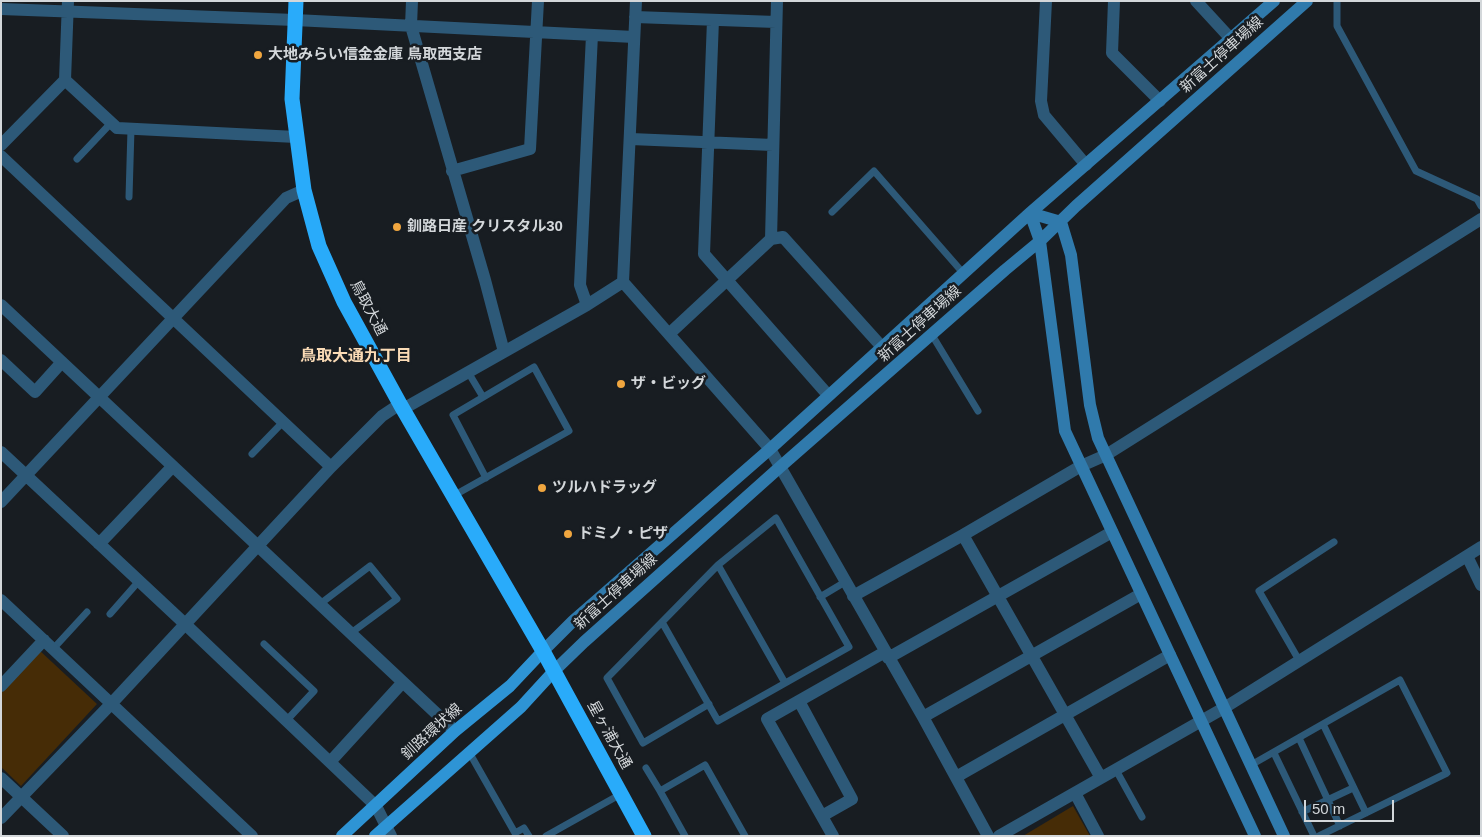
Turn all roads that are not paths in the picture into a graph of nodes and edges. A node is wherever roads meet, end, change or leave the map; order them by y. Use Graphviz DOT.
graph roads {
  1 [pos="296,1"];
  2 [pos="412,1"];
  3 [pos="538,1"];
  4 [pos="636,1"];
  5 [pos="778,1"];
  6 [pos="1046,1"];
  7 [pos="1114,1"];
  8 [pos="1196,1"];
  9 [pos="1274,1"];
  10 [pos="1307,1"];
  11 [pos="1337,1"];
  12 [pos="68,6"];
  13 [pos="1,9"];
  14 [pos="635,18"];
  15 [pos="295,20"];
  16 [pos="712,20"];
  17 [pos="776,22"];
  18 [pos="411,26"];
  19 [pos="536,32"];
  20 [pos="592,35"];
  21 [pos="634,37"];
  22 [pos="1230,39"];
  23 [pos="65,80"];
  24 [pos="1160,101"];
  25 [pos="111,122"];
  26 [pos="131,129"];
  27 [pos="296,137"];
  28 [pos="631,139"];
  29 [pos="708,142"];
  30 [pos="1,145"];
  31 [pos="773,145"];
  32 [pos="1,156"];
  33 [pos="77,159"];
  34 [pos="1086,165"];
  35 [pos="452,171"];
  36 [pos="304,190"];
  37 [pos="129,197"];
  38 [pos="1481,206"];
  39 [pos="832,212"];
  40 [pos="1030,213"];
  41 [pos="1481,219"];
  42 [pos="1061,222"];
  43 [pos="772,239"];
  44 [pos="1040,241"];
  45 [pos="964,274"];
  46 [pos="727,280"];
  47 [pos="624,282"];
  48 [pos="1,305"];
  49 [pos="588,305"];
  50 [pos="173,318"];
  51 [pos="669,334"];
  52 [pos="932,335"];
  53 [pos="882,347"];
  54 [pos="504,352"];
  55 [pos="1,360"];
  56 [pos="62,362"];
  57 [pos="468,372"];
  58 [pos="828,394"];
  59 [pos="100,397"];
  60 [pos="482,397"];
  61 [pos="401,406"];
  62 [pos="978,411"];
  63 [pos="284,422"];
  64 [pos="770,448"];
  65 [pos="1,452"];
  66 [pos="252,454"];
  67 [pos="1106,455"];
  68 [pos="173,466"];
  69 [pos="1081,466"];
  70 [pos="331,467"];
  71 [pos="780,467"];
  72 [pos="26,476"];
  73 [pos="486,478"];
  74 [pos="453,496"];
  75 [pos="1,502"];
  76 [pos="1112,532"];
  77 [pos="963,535"];
  78 [pos="1334,542"];
  79 [pos="99,544"];
  80 [pos="257,545"];
  81 [pos="1481,547"];
  82 [pos="1467,556"];
  83 [pos="718,565"];
  84 [pos="139,581"];
  85 [pos="845,582"];
  86 [pos="1481,586"];
  87 [pos="1141,594"];
  88 [pos="853,596"];
  89 [pos="820,597"];
  90 [pos="998,597"];
  91 [pos="1,600"];
  92 [pos="320,604"];
  93 [pos="87,612"];
  94 [pos="110,614"];
  95 [pos="662,622"];
  96 [pos="184,623"];
  97 [pos="351,633"];
  98 [pos="48,644"];
  99 [pos="264,644"];
  100 [pos="543,651"];
  101 [pos="887,655"];
  102 [pos="1170,655"];
  103 [pos="1031,656"];
  104 [pos="1300,662"];
  105 [pos="554,671"];
  106 [pos="403,682"];
  107 [pos="785,683"];
  108 [pos="1,686"];
  109 [pos="799,701"];
  110 [pos="111,704"];
  111 [pos="709,704"];
  112 [pos="1224,708"];
  113 [pos="1065,715"];
  114 [pos="923,717"];
  115 [pos="286,721"];
  116 [pos="1201,721"];
  117 [pos="1323,724"];
  118 [pos="455,730"];
  119 [pos="1299,738"];
  120 [pos="469,752"];
  121 [pos="1274,753"];
  122 [pos="330,762"];
  123 [pos="1251,765"];
  124 [pos="646,768"];
  125 [pos="1116,770"];
  126 [pos="956,777"];
  127 [pos="1,778"];
  128 [pos="1101,778"];
  129 [pos="1353,788"];
  130 [pos="660,791"];
  131 [pos="1075,793"];
  132 [pos="621,794"];
  133 [pos="21,797"];
  134 [pos="1328,800"];
  135 [pos="376,806"];
  136 [pos="1302,812"];
  137 [pos="1366,813"];
  138 [pos="822,816"];
  139 [pos="1142,817"];
  140 [pos="1,818"];
  141 [pos="1340,826"];
  142 [pos="389,831"];
  143 [pos="63,836"];
  144 [pos="252,836"];
  145 [pos="342,836"];
  146 [pos="375,836"];
  147 [pos="528,836"];
  148 [pos="546,836"];
  149 [pos="644,836"];
  150 [pos="685,836"];
  151 [pos="745,836"];
  152 [pos="833,836"];
  153 [pos="988,836"];
  154 [pos="999,836"];
  155 [pos="1098,836"];
  156 [pos="1255,836"];
  157 [pos="1284,836"];
  158 [pos="1314,836"];
  159 [pos="1319,836"];
  1 -- 15 [label="highway, 鳥取大通"];
  2 -- 18 [label="street"];
  3 -- 19 [label="street"];
  4 -- 14 [label="street"];
  5 -- 17 [label="street"];
  6 -- 34 [label="street"];
  7 -- 24 [label="street"];
  8 -- 22 [label="street"];
  9 -- 22 [label="main road, 新富士停車場線"];
  10 -- 42 [label="main road, 新富士停車場線"];
  11 -- 38 [label="lane"];
  12 -- 13 [label="street"];
  12 -- 15 [label="street"];
  12 -- 23 [label="street"];
  14 -- 16 [label="street"];
  14 -- 21 [label="street"];
  15 -- 18 [label="street"];
  15 -- 27 [label="highway, 鳥取大通"];
  16 -- 17 [label="street"];
  16 -- 29 [label="street"];
  17 -- 31 [label="street"];
  18 -- 19 [label="street"];
  18 -- 35 [label="street"];
  19 -- 20 [label="street"];
  19 -- 35 [label="street"];
  20 -- 21 [label="street"];
  20 -- 49 [label="street"];
  21 -- 28 [label="street"];
  22 -- 24 [label="main road, 新富士停車場線"];
  23 -- 25 [label="street"];
  23 -- 30 [label="street"];
  24 -- 34 [label="main road, 新富士停車場線"];
  25 -- 26 [label="street"];
  25 -- 33 [label="lane"];
  26 -- 27 [label="street"];
  26 -- 37 [label="lane"];
  27 -- 36 [label="highway, 鳥取大通"];
  28 -- 29 [label="street"];
  28 -- 47 [label="street"];
  29 -- 31 [label="street"];
  29 -- 46 [label="street"];
  31 -- 43 [label="street"];
  32 -- 50 [label="street"];
  34 -- 40 [label="main road, 新富士停車場線"];
  35 -- 54 [label="street"];
  36 -- 50 [label="street"];
  36 -- 61 [label="highway, 鳥取大通"];
  39 -- 45 [label="lane"];
  40 -- 42 [label="main road"];
  40 -- 44 [label="main road"];
  40 -- 45 [label="main road, 新富士停車場線"];
  41 -- 67 [label="street"];
  42 -- 44 [label="main road, 新富士停車場線"];
  42 -- 67 [label="main road"];
  43 -- 46 [label="street"];
  43 -- 53 [label="street"];
  44 -- 52 [label="main road, 新富士停車場線"];
  44 -- 69 [label="main road"];
  45 -- 53 [label="main road, 新富士停車場線"];
  46 -- 51 [label="street"];
  46 -- 58 [label="street"];
  47 -- 49 [label="street"];
  47 -- 51 [label="street"];
  48 -- 56 [label="street"];
  49 -- 54 [label="street"];
  50 -- 59 [label="street"];
  50 -- 63 [label="street"];
  51 -- 64 [label="street"];
  52 -- 62 [label="lane"];
  52 -- 71 [label="main road, 新富士停車場線"];
  53 -- 58 [label="main road, 新富士停車場線"];
  54 -- 57 [label="street"];
  55 -- 56 [label="street"];
  56 -- 59 [label="street"];
  57 -- 60 [label="lane"];
  57 -- 61 [label="street"];
  58 -- 64 [label="main road, 新富士停車場線"];
  59 -- 68 [label="street"];
  59 -- 72 [label="street"];
  60 -- 73 [label="lane"];
  60 -- 73 [label="lane"];
  61 -- 70 [label="street"];
  61 -- 74 [label="highway, 鳥取大通"];
  63 -- 66 [label="lane"];
  63 -- 70 [label="street"];
  64 -- 71 [label="street"];
  64 -- 100 [label="main road, 新富士停車場線"];
  65 -- 72 [label="street"];
  67 -- 69 [label="street"];
  67 -- 112 [label="main road"];
  68 -- 79 [label="street"];
  68 -- 80 [label="street"];
  69 -- 76 [label="main road"];
  69 -- 77 [label="street"];
  70 -- 80 [label="street"];
  71 -- 85 [label="street"];
  71 -- 105 [label="main road, 新富士停車場線"];
  72 -- 75 [label="street"];
  72 -- 79 [label="street"];
  73 -- 74 [label="lane"];
  74 -- 100 [label="highway, 鳥取大通"];
  76 -- 87 [label="main road"];
  76 -- 90 [label="street"];
  77 -- 88 [label="street"];
  77 -- 90 [label="street"];
  78 -- 104 [label="lane"];
  79 -- 84 [label="street"];
  80 -- 92 [label="street"];
  80 -- 96 [label="street"];
  81 -- 82 [label="street"];
  82 -- 86 [label="street"];
  82 -- 104 [label="street"];
  83 -- 89 [label="lane"];
  83 -- 95 [label="lane"];
  83 -- 107 [label="lane"];
  84 -- 94 [label="lane"];
  84 -- 96 [label="street"];
  85 -- 88 [label="street"];
  85 -- 89 [label="lane"];
  87 -- 102 [label="main road"];
  87 -- 103 [label="street"];
  88 -- 101 [label="street"];
  89 -- 107 [label="lane"];
  90 -- 101 [label="street"];
  90 -- 103 [label="street"];
  91 -- 98 [label="street"];
  92 -- 97 [label="street"];
  92 -- 97 [label="lane"];
  93 -- 98 [label="lane"];
  95 -- 111 [label="lane"];
  95 -- 111 [label="lane"];
  96 -- 110 [label="street"];
  96 -- 115 [label="street"];
  97 -- 106 [label="street"];
  98 -- 108 [label="street"];
  98 -- 110 [label="street"];
  99 -- 115 [label="lane"];
  100 -- 105 [label="highway, 星ヶ浦大通"];
  100 -- 118 [label="main road, 釧路環状線"];
  101 -- 109 [label="street"];
  101 -- 114 [label="street"];
  102 -- 113 [label="street"];
  102 -- 116 [label="main road"];
  103 -- 113 [label="street"];
  103 -- 114 [label="street"];
  104 -- 112 [label="street"];
  105 -- 120 [label="main road"];
  105 -- 132 [label="highway, 星ヶ浦大通"];
  106 -- 118 [label="street"];
  106 -- 122 [label="street"];
  107 -- 111 [label="lane"];
  109 -- 138 [label="street"];
  109 -- 138 [label="street"];
  110 -- 133 [label="street"];
  110 -- 144 [label="street"];
  112 -- 116 [label="street"];
  112 -- 123 [label="main road"];
  113 -- 126 [label="street"];
  113 -- 128 [label="street"];
  114 -- 126 [label="street"];
  115 -- 122 [label="street"];
  116 -- 125 [label="street"];
  116 -- 156 [label="main road"];
  117 -- 119 [label="lane"];
  117 -- 129 [label="lane"];
  117 -- 137 [label="lane"];
  118 -- 135 [label="main road, 釧路環状線"];
  119 -- 121 [label="lane"];
  119 -- 134 [label="lane"];
  120 -- 142 [label="main road"];
  120 -- 147 [label="lane"];
  121 -- 123 [label="lane"];
  121 -- 136 [label="lane"];
  122 -- 135 [label="street"];
  123 -- 157 [label="main road"];
  124 -- 130 [label="lane"];
  125 -- 128 [label="street"];
  125 -- 139 [label="lane"];
  126 -- 153 [label="street"];
  127 -- 133 [label="street"];
  128 -- 131 [label="street"];
  129 -- 134 [label="lane"];
  129 -- 137 [label="lane"];
  130 -- 150 [label="lane"];
  130 -- 151 [label="lane"];
  131 -- 154 [label="street"];
  131 -- 155 [label="street"];
  132 -- 148 [label="lane"];
  132 -- 149 [label="highway, 星ヶ浦大通"];
  133 -- 140 [label="street"];
  133 -- 143 [label="street"];
  134 -- 136 [label="lane"];
  134 -- 141 [label="lane"];
  135 -- 142 [label="street"];
  135 -- 145 [label="main road, 釧路環状線"];
  136 -- 158 [label="lane"];
  137 -- 141 [label="lane"];
  138 -- 152 [label="street"];
  141 -- 159 [label="lane"];
  142 -- 146 [label="main road"];
}
